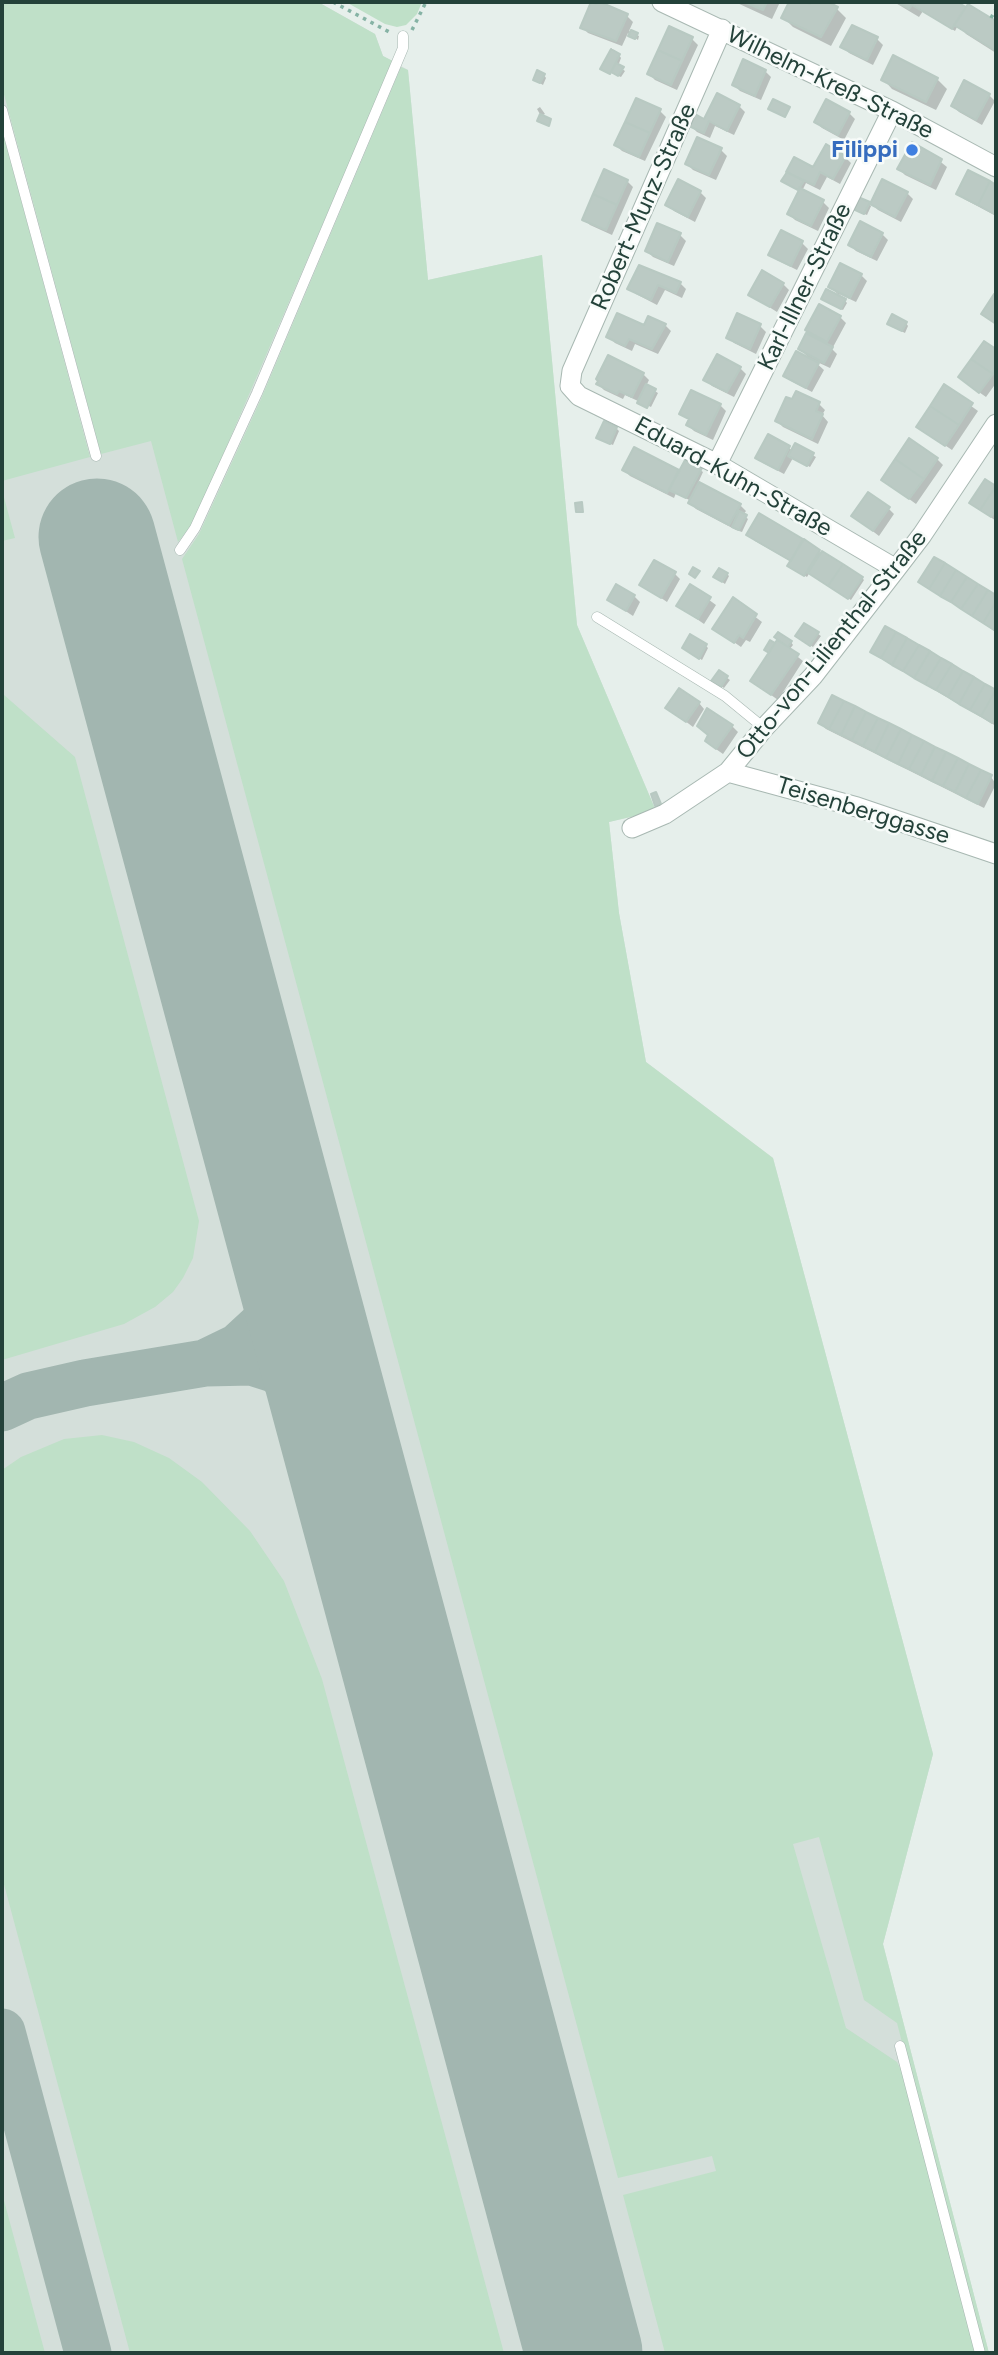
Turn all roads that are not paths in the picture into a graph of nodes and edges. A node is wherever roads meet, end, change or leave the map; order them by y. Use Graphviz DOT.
graph roads {
  1 [pos="662,2"];
  2 [pos="722,29"];
  3 [pos="403,36"];
  4 [pos="2,110"];
  5 [pos="892,111"];
  6 [pos="996,167"];
  7 [pos="570,386"];
  8 [pos="996,424"];
  9 [pos="96,456"];
  10 [pos="717,464"];
  11 [pos="180,550"];
  12 [pos="897,569"];
  13 [pos="597,617"];
  14 [pos="764,728"];
  15 [pos="728,772"];
  16 [pos="632,828"];
  17 [pos="996,854"];
  18 [pos="900,2046"];
  19 [pos="980,2353"];
  1 -- 2 [label="street, Wilhelm-Kreß-Straße"];
  2 -- 5 [label="street, Wilhelm-Kreß-Straße"];
  2 -- 7 [label="street, Robert-Munz-Straße"];
  3 -- 11 [label="lane"];
  4 -- 9 [label="lane"];
  5 -- 6 [label="street, Wilhelm-Kreß-Straße"];
  5 -- 10 [label="street, Karl-Illner-Straße"];
  7 -- 10 [label="street, Eduard-Kuhn-Straße"];
  8 -- 12 [label="street, Otto-von-Lilienthal-Straße"];
  10 -- 12 [label="street, Eduard-Kuhn-Straße"];
  12 -- 14 [label="street, Otto-von-Lilienthal-Straße"];
  13 -- 14 [label="lane"];
  14 -- 15 [label="street, Otto-von-Lilienthal-Straße"];
  15 -- 16 [label="street, Otto-von-Lilienthal-Straße"];
  15 -- 17 [label="street, Teisenberggasse"];
  18 -- 19 [label="lane"];
}
